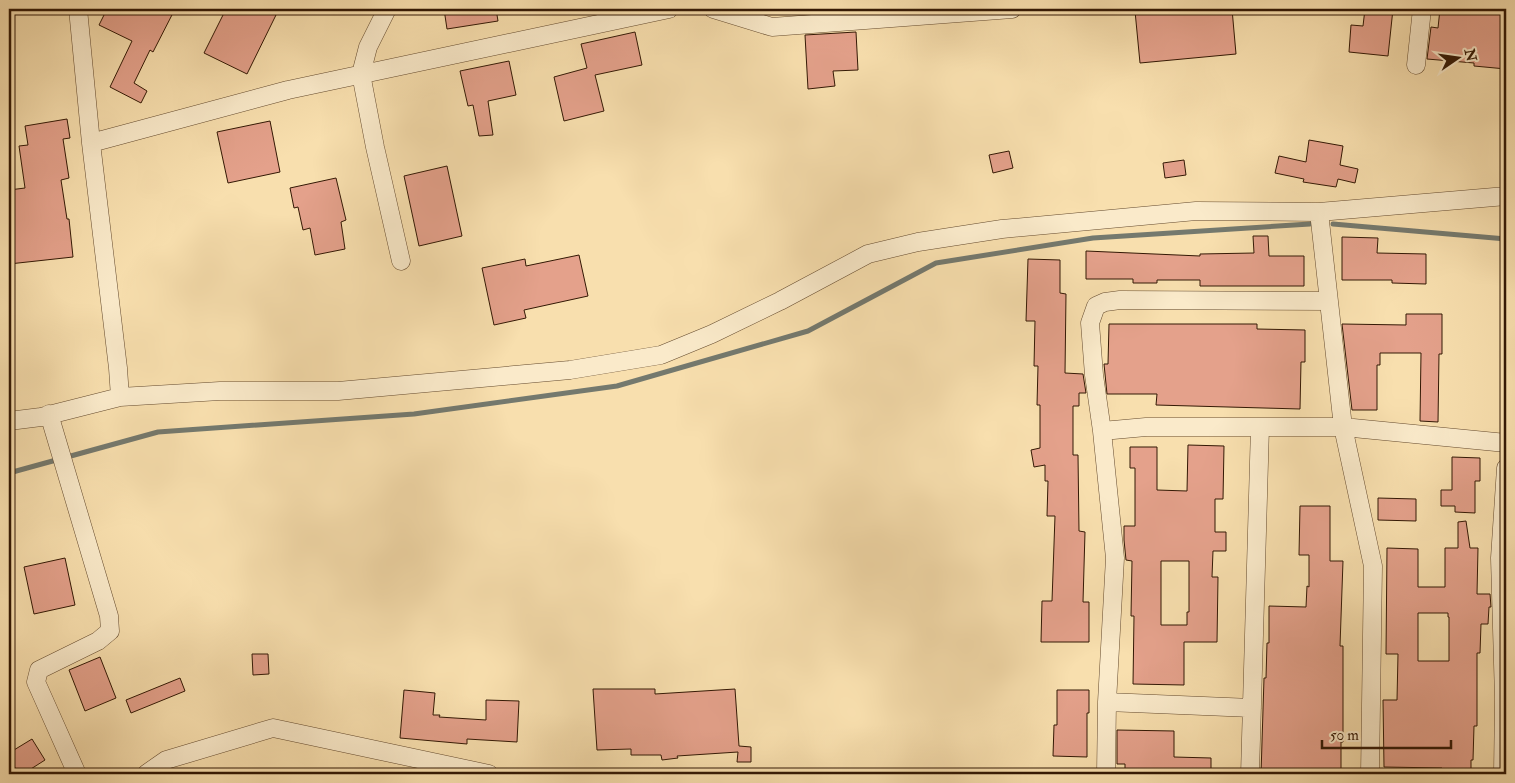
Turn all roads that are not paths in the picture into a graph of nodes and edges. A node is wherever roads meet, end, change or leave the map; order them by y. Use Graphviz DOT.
graph roads {
  1 [pos="78,9"];
  2 [pos="387,9"];
  3 [pos="669,9"];
  4 [pos="713,9"];
  5 [pos="1012,9"];
  6 [pos="1422,9"];
  7 [pos="1416,65"];
  8 [pos="361,74"];
  9 [pos="91,143"];
  10 [pos="1506,196"];
  11 [pos="1319,212"];
  12 [pos="401,261"];
  13 [pos="1329,301"];
  14 [pos="120,397"];
  15 [pos="49,414"];
  16 [pos="9,421"];
  17 [pos="1260,427"];
  18 [pos="1343,427"];
  19 [pos="1102,431"];
  20 [pos="1506,443"];
  21 [pos="1506,468"];
  22 [pos="1107,702"];
  23 [pos="1252,708"];
  24 [pos="483,773"];
  25 [pos="77,774"];
  26 [pos="146,774"];
  27 [pos="1106,774"];
  28 [pos="1250,774"];
  29 [pos="1370,774"];
  30 [pos="1503,774"];
  1 -- 9 [label="street"];
  2 -- 8 [label="street"];
  3 -- 8 [label="street"];
  4 -- 5 [label="street"];
  6 -- 7 [label="street"];
  8 -- 9 [label="street"];
  8 -- 12 [label="street"];
  9 -- 14 [label="street"];
  10 -- 11 [label="street"];
  11 -- 13 [label="street"];
  11 -- 14 [label="street"];
  13 -- 18 [label="street"];
  13 -- 19 [label="street"];
  14 -- 15 [label="street"];
  15 -- 16 [label="street"];
  15 -- 25 [label="street"];
  17 -- 18 [label="street"];
  17 -- 19 [label="street"];
  17 -- 23 [label="street"];
  18 -- 20 [label="street"];
  18 -- 29 [label="street"];
  19 -- 22 [label="street"];
  21 -- 30 [label="street"];
  22 -- 23 [label="street"];
  22 -- 27 [label="street"];
  23 -- 28 [label="street"];
  24 -- 26 [label="street"];
}
